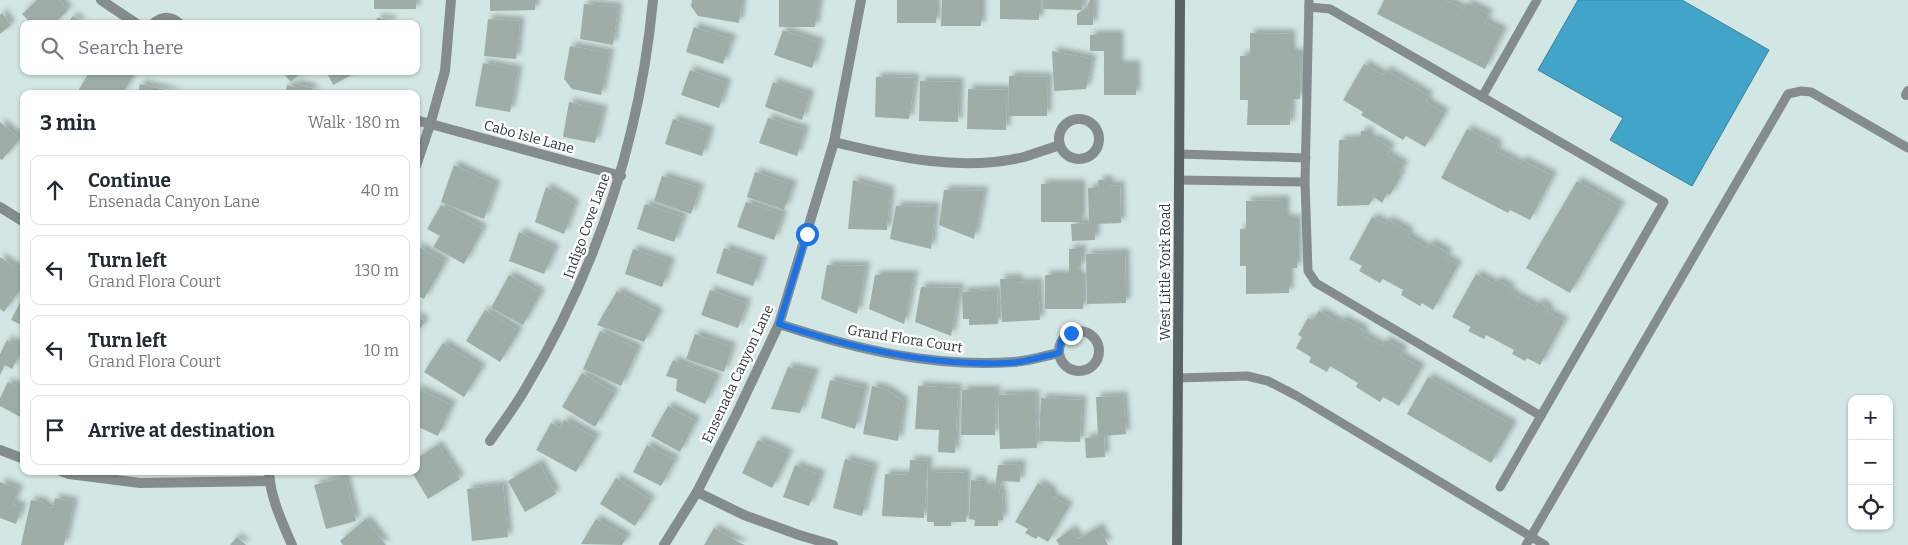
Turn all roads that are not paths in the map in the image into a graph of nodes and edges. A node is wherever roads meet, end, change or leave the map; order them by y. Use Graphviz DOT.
graph roads {
  1 [pos="100,0"];
  2 [pos="451,0"];
  3 [pos="653,0"];
  4 [pos="861,0"];
  5 [pos="1180,0"];
  6 [pos="1537,0"];
  7 [pos="1309,4"];
  8 [pos="131,20"];
  9 [pos="161,20"];
  10 [pos="174,20"];
  11 [pos="1482,96"];
  12 [pos="420,121"];
  13 [pos="430,124"];
  14 [pos="834,142"];
  15 [pos="1060,145"];
  16 [pos="1908,148"];
  17 [pos="420,154"];
  18 [pos="1180,154"];
  19 [pos="1306,158"];
  20 [pos="620,176"];
  21 [pos="1179,180"];
  22 [pos="1305,182"];
  23 [pos="0,207"];
  24 [pos="20,220"];
  25 [pos="779,324"];
  26 [pos="1059,353"];
  27 [pos="1178,378"];
  28 [pos="1541,416"];
  29 [pos="490,441"];
  30 [pos="0,450"];
  31 [pos="20,458"];
  32 [pos="77,475"];
  33 [pos="269,476"];
  34 [pos="1500,487"];
  35 [pos="697,492"];
  36 [pos="1529,541"];
  37 [pos="292,545"];
  38 [pos="664,545"];
  39 [pos="834,545"];
  40 [pos="1177,545"];
  41 [pos="1545,545"];
  1 -- 8 [label="street"];
  2 -- 13 [label="street"];
  3 -- 20 [label="street, Indigo Cove Lane"];
  4 -- 14 [label="street, Ensenada Canyon Lane"];
  5 -- 18 [label="main road, West Little York Road"];
  6 -- 11 [label="lane"];
  7 -- 11 [label="lane"];
  7 -- 19 [label="lane"];
  9 -- 10 [label="street"];
  11 -- 28 [label="lane"];
  12 -- 13 [label="street, Cabo Isle Lane"];
  13 -- 17 [label="street"];
  13 -- 20 [label="street, Cabo Isle Lane"];
  14 -- 15 [label="street"];
  14 -- 25 [label="street, Ensenada Canyon Lane"];
  16 -- 36 [label="lane"];
  18 -- 19 [label="lane"];
  18 -- 21 [label="main road, West Little York Road"];
  19 -- 22 [label="lane"];
  20 -- 29 [label="street, Indigo Cove Lane"];
  21 -- 22 [label="lane"];
  21 -- 27 [label="main road, West Little York Road"];
  22 -- 28 [label="lane"];
  23 -- 24 [label="street"];
  25 -- 26 [label="street, Grand Flora Court"];
  25 -- 35 [label="street, Ensenada Canyon Lane"];
  27 -- 36 [label="lane"];
  27 -- 40 [label="main road, West Little York Road"];
  28 -- 34 [label="lane"];
  30 -- 31 [label="street"];
  32 -- 33 [label="street"];
  33 -- 37 [label="street"];
  35 -- 38 [label="street, Ensenada Canyon Lane"];
  35 -- 39 [label="street"];
  36 -- 41 [label="lane"];
}
